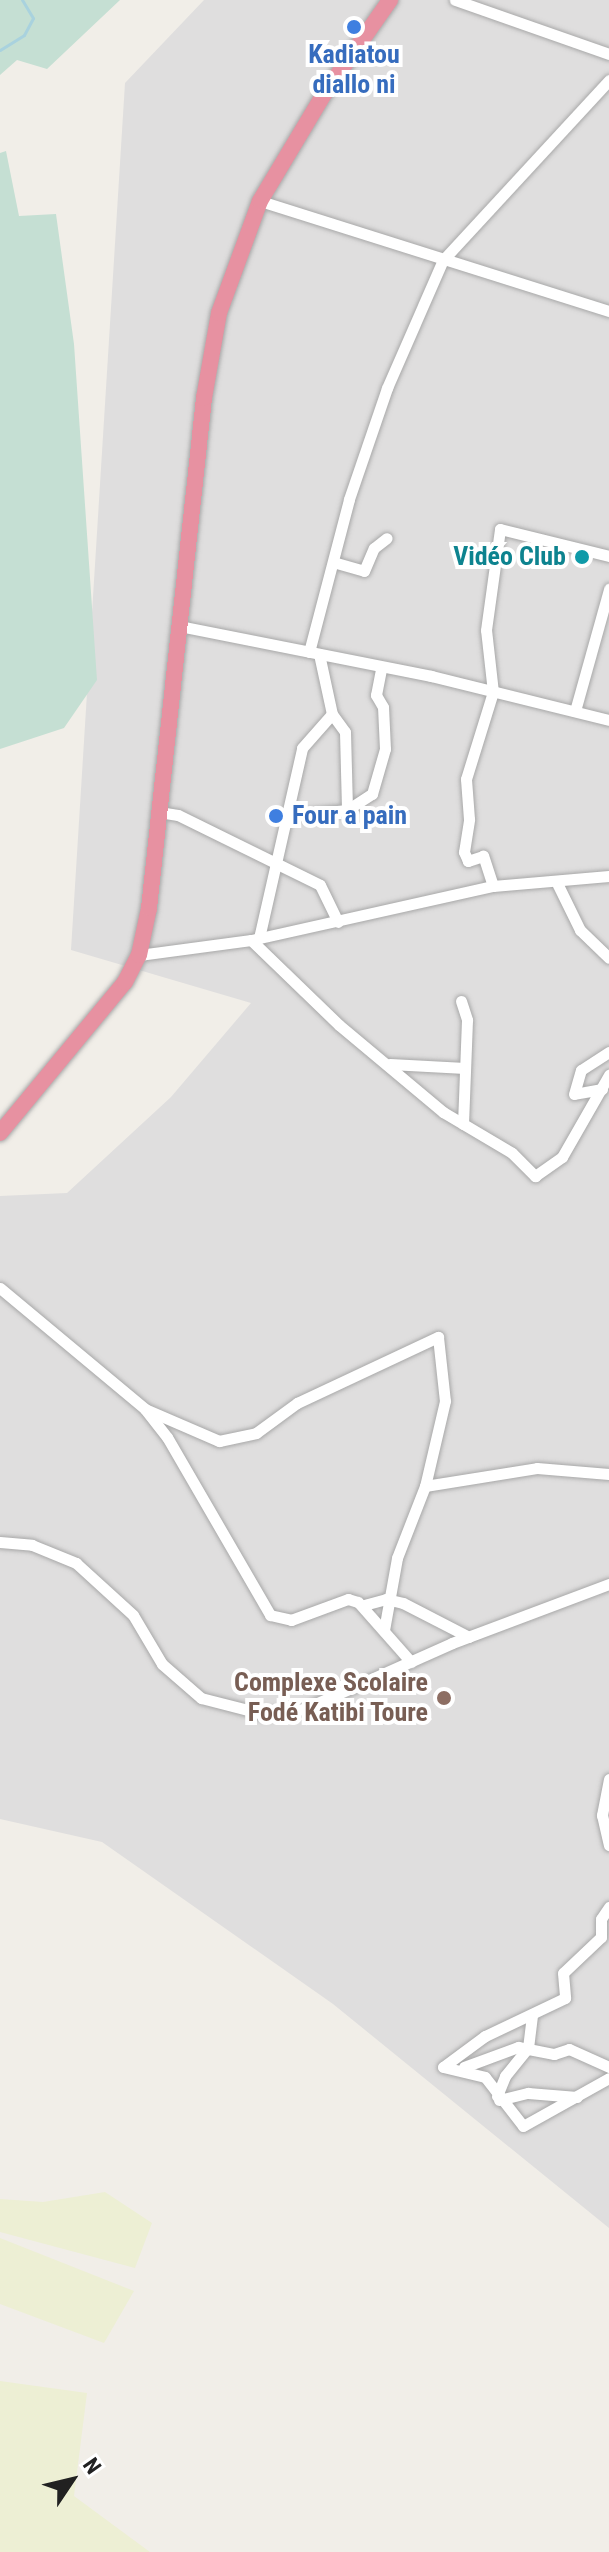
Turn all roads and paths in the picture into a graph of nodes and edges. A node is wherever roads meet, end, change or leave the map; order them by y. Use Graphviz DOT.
graph roads {
  1 [pos="390,0"];
  2 [pos="455,0"];
  3 [pos="609,54"];
  4 [pos="609,80"];
  5 [pos="260,201"];
  6 [pos="443,260"];
  7 [pos="609,311"];
  8 [pos="387,538"];
  9 [pos="609,556"];
  10 [pos="333,562"];
  11 [pos="609,589"];
  12 [pos="179,626"];
  13 [pos="314,653"];
  14 [pos="381,669"];
  15 [pos="493,692"];
  16 [pos="575,711"];
  17 [pos="332,714"];
  18 [pos="609,720"];
  19 [pos="347,810"];
  20 [pos="159,812"];
  21 [pos="289,816"];
  22 [pos="274,865"];
  23 [pos="609,876"];
  24 [pos="556,881"];
  25 [pos="493,886"];
  26 [pos="338,922"];
  27 [pos="255,939"];
  28 [pos="139,955"];
  29 [pos="609,958"];
  30 [pos="461,1001"];
  31 [pos="609,1052"];
  32 [pos="390,1064"];
  33 [pos="465,1068"];
  34 [pos="609,1075"];
  35 [pos="602,1089"];
  36 [pos="463,1124"];
  37 [pos="0,1133"];
  38 [pos="0,1288"];
  39 [pos="145,1409"];
  40 [pos="609,1474"];
  41 [pos="425,1486"];
  42 [pos="0,1542"];
  43 [pos="609,1584"];
  44 [pos="391,1600"];
  45 [pos="364,1605"];
  46 [pos="384,1630"];
  47 [pos="469,1637"];
  48 [pos="411,1662"];
  49 [pos="609,1779"];
  50 [pos="609,1845"];
  51 [pos="609,1907"];
  52 [pos="532,2014"];
  53 [pos="528,2048"];
  54 [pos="609,2067"];
  55 [pos="462,2068"];
  56 [pos="609,2078"];
  57 [pos="577,2097"];
  58 [pos="498,2098"];
  1 -- 5 [label="highway"];
  2 -- 3 [label="street"];
  4 -- 6 [label="street"];
  5 -- 6 [label="street"];
  5 -- 12 [label="highway"];
  6 -- 7 [label="street"];
  6 -- 10 [label="street"];
  8 -- 10 [label="street"];
  9 -- 15 [label="street"];
  10 -- 13 [label="street"];
  11 -- 16 [label="street"];
  12 -- 13 [label="street"];
  12 -- 20 [label="highway"];
  13 -- 14 [label="street"];
  13 -- 17 [label="street"];
  14 -- 15 [label="street"];
  14 -- 19 [label="street"];
  15 -- 16 [label="street"];
  15 -- 25 [label="street"];
  16 -- 18 [label="street"];
  17 -- 19 [label="street"];
  17 -- 21 [label="street"];
  19 -- 21 [label="street"];
  20 -- 22 [label="street"];
  20 -- 28 [label="highway"];
  21 -- 22 [label="street"];
  22 -- 26 [label="street"];
  22 -- 27 [label="street"];
  23 -- 24 [label="street"];
  24 -- 25 [label="street"];
  24 -- 29 [label="street"];
  25 -- 26 [label="street"];
  26 -- 27 [label="street"];
  27 -- 28 [label="street"];
  27 -- 32 [label="street"];
  28 -- 37 [label="highway"];
  30 -- 33 [label="street"];
  31 -- 35 [label="street"];
  32 -- 33 [label="street"];
  32 -- 36 [label="street"];
  33 -- 36 [label="street"];
  34 -- 35 [label="street"];
  35 -- 36 [label="street"];
  38 -- 39 [label="street"];
  39 -- 41 [label="street"];
  39 -- 45 [label="street"];
  40 -- 41 [label="street"];
  41 -- 44 [label="street"];
  42 -- 48 [label="street"];
  43 -- 47 [label="street"];
  44 -- 45 [label="street"];
  44 -- 46 [label="street"];
  44 -- 47 [label="street"];
  45 -- 46 [label="street"];
  46 -- 48 [label="street"];
  47 -- 48 [label="street"];
  49 -- 50 [label="street"];
  51 -- 52 [label="street"];
  52 -- 53 [label="street"];
  52 -- 55 [label="street"];
  53 -- 54 [label="street"];
  53 -- 55 [label="street"];
  53 -- 58 [label="street"];
  55 -- 58 [label="street"];
  56 -- 57 [label="street"];
  57 -- 58 [label="street"];
  57 -- 58 [label="street"];
}
